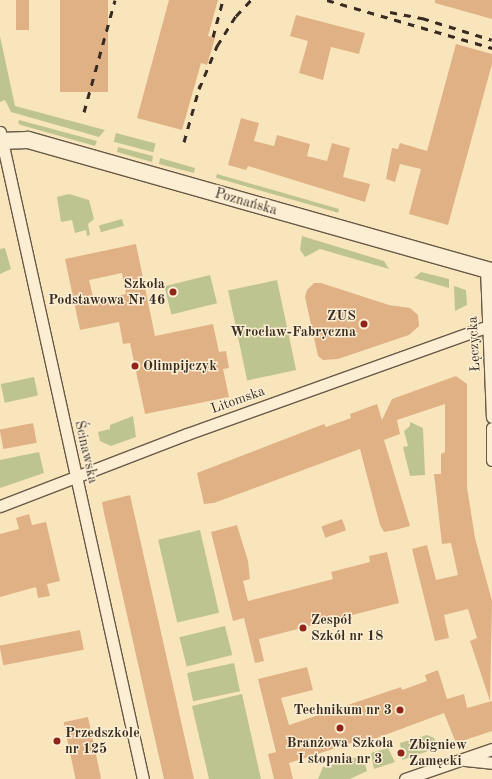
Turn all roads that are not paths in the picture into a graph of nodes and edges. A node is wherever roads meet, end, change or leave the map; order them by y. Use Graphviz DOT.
graph roads {
  1 [pos="1,138"];
  2 [pos="489,270"];
  3 [pos="488,326"];
  4 [pos="492,417"];
  5 [pos="492,428"];
  6 [pos="492,460"];
  7 [pos="76,477"];
  8 [pos="0,506"];
  9 [pos="492,749"];
  10 [pos="464,760"];
  11 [pos="492,763"];
  12 [pos="143,779"];
  13 [pos="405,779"];
  1 -- 2 [label="street, Poznańska"];
  1 -- 7 [label="street, Ścinawska"];
  2 -- 3 [label="street, Łęczycka"];
  3 -- 4 [label="street, Łęczycka"];
  3 -- 7 [label="street, Litomska"];
  5 -- 6 [label="street"];
  7 -- 8 [label="street, Litomska"];
  7 -- 12 [label="street, Ścinawska"];
  9 -- 10 [label="street"];
  10 -- 11 [label="street"];
  10 -- 13 [label="street"];
}
